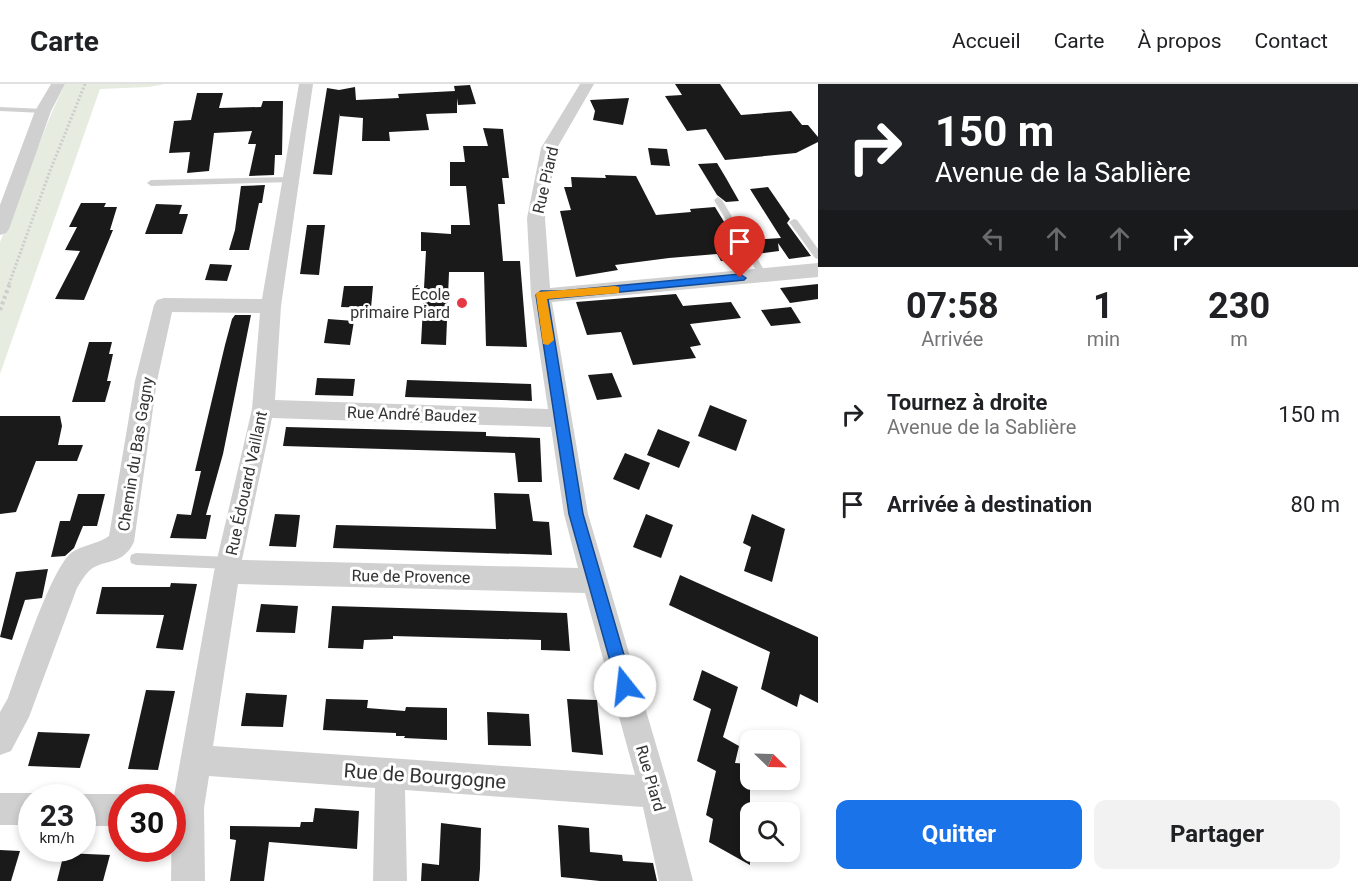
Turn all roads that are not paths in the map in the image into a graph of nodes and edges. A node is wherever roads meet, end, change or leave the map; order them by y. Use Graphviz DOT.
graph roads {
  1 [pos="58,84"];
  2 [pos="306,84"];
  3 [pos="587,84"];
  4 [pos="0,110"];
  5 [pos="43,111"];
  6 [pos="291,180"];
  7 [pos="151,183"];
  8 [pos="718,200"];
  9 [pos="795,222"];
  10 [pos="0,229"];
  11 [pos="818,256"];
  12 [pos="818,270"];
  13 [pos="763,275"];
  14 [pos="541,295"];
  15 [pos="272,306"];
  16 [pos="262,409"];
  17 [pos="561,418"];
  18 [pos="136,559"];
  19 [pos="228,567"];
  20 [pos="595,581"];
  21 [pos="0,740"];
  22 [pos="195,760"];
  23 [pos="390,774"];
  24 [pos="186,789"];
  25 [pos="655,792"];
  26 [pos="0,809"];
  27 [pos="18,809"];
  28 [pos="186,862"];
  29 [pos="188,881"];
  30 [pos="390,881"];
  31 [pos="676,881"];
  1 -- 5 [label="street"];
  2 -- 6 [label="street, Rue Édouard Vaillant"];
  3 -- 14 [label="street, Rue Piard"];
  4 -- 5 [label="lane"];
  5 -- 10 [label="street"];
  6 -- 7 [label="lane"];
  6 -- 15 [label="street, Rue Édouard Vaillant"];
  8 -- 13 [label="lane"];
  9 -- 11 [label="lane"];
  12 -- 13 [label="street"];
  13 -- 14 [label="street"];
  14 -- 17 [label="street, Rue Piard"];
  15 -- 16 [label="street, Rue Édouard Vaillant"];
  15 -- 21 [label="street, Chemin du Bas Gagny"];
  16 -- 17 [label="street, Rue André Baudez"];
  16 -- 19 [label="street, Rue Édouard Vaillant"];
  17 -- 20 [label="street, Rue Piard"];
  18 -- 19 [label="lane"];
  19 -- 20 [label="street, Rue de Provence"];
  19 -- 22 [label="street, Rue Édouard Vaillant"];
  20 -- 25 [label="street, Rue Piard"];
  22 -- 23 [label="street, Rue de Bourgogne"];
  22 -- 24 [label="street, Rue Édouard Vaillant"];
  23 -- 25 [label="street, Rue de Bourgogne"];
  23 -- 30 [label="street"];
  25 -- 31 [label="street, Rue Piard"];
  26 -- 27 [label="street"];
  28 -- 29 [label="street, Rue Édouard Vaillant"];
}
